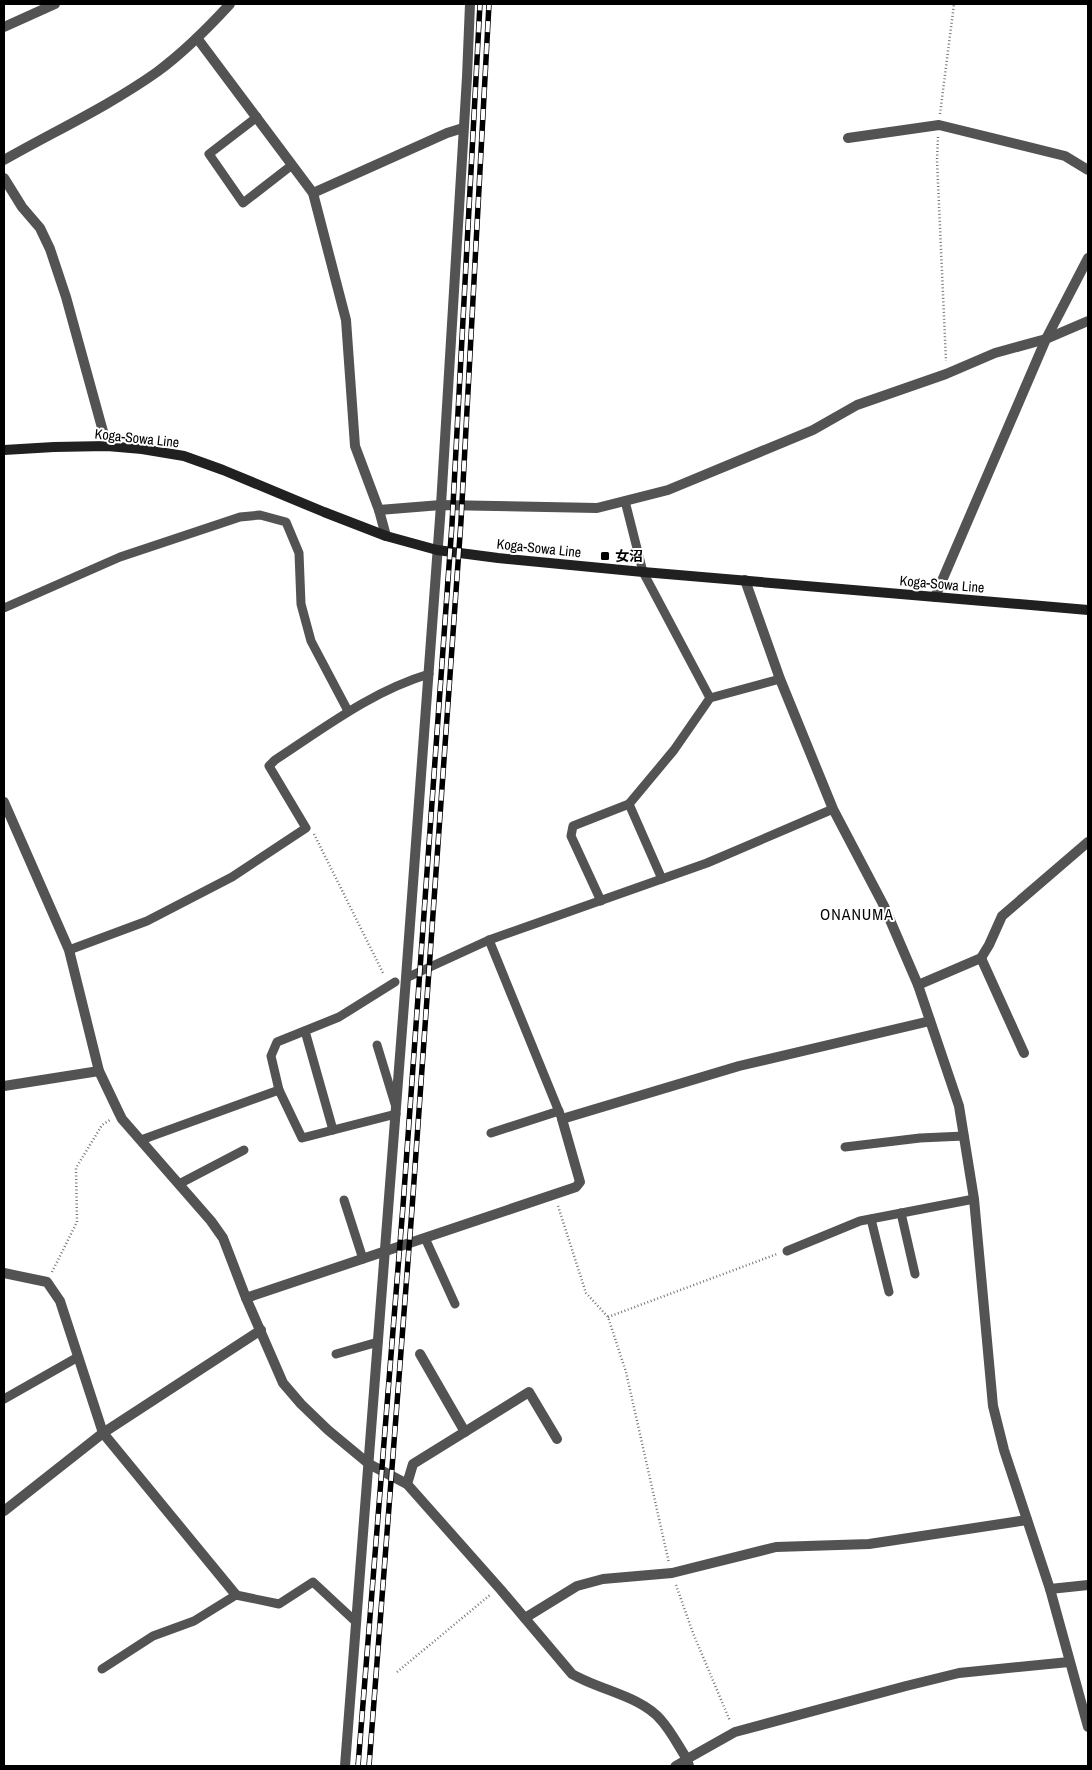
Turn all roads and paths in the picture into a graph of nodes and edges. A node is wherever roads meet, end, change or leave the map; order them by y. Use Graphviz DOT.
graph roads {
  1 [pos="55,4"];
  2 [pos="230,4"];
  3 [pos="470,4"];
  4 [pos="954,4"];
  5 [pos="4,27"];
  6 [pos="197,38"];
  7 [pos="257,117"];
  8 [pos="939,125"];
  9 [pos="463,128"];
  10 [pos="848,138"];
  11 [pos="4,160"];
  12 [pos="292,165"];
  13 [pos="1088,170"];
  14 [pos="4,178"];
  15 [pos="313,193"];
  16 [pos="1088,258"];
  17 [pos="1088,321"];
  18 [pos="1046,339"];
  19 [pos="946,374"];
  20 [pos="106,446"];
  21 [pos="4,450"];
  22 [pos="625,501"];
  23 [pos="441,505"];
  24 [pos="379,510"];
  25 [pos="386,536"];
  26 [pos="438,550"];
  27 [pos="643,572"];
  28 [pos="745,580"];
  29 [pos="935,597"];
  30 [pos="4,608"];
  31 [pos="1088,610"];
  32 [pos="429,674"];
  33 [pos="780,679"];
  34 [pos="710,698"];
  35 [pos="348,711"];
  36 [pos="4,802"];
  37 [pos="629,804"];
  38 [pos="834,809"];
  39 [pos="306,828"];
  40 [pos="1088,842"];
  41 [pos="662,879"];
  42 [pos="601,901"];
  43 [pos="488,940"];
  44 [pos="69,950"];
  45 [pos="981,958"];
  46 [pos="406,978"];
  47 [pos="395,982"];
  48 [pos="918,985"];
  49 [pos="930,1021"];
  50 [pos="305,1031"];
  51 [pos="378,1045"];
  52 [pos="1024,1053"];
  53 [pos="99,1071"];
  54 [pos="4,1086"];
  55 [pos="279,1090"];
  56 [pos="396,1111"];
  57 [pos="119,1113"];
  58 [pos="560,1115"];
  59 [pos="333,1130"];
  60 [pos="490,1133"];
  61 [pos="964,1136"];
  62 [pos="140,1140"];
  63 [pos="845,1147"];
  64 [pos="244,1150"];
  65 [pos="178,1184"];
  66 [pos="555,1194"];
  67 [pos="974,1199"];
  68 [pos="344,1200"];
  69 [pos="901,1213"];
  70 [pos="871,1219"];
  71 [pos="425,1238"];
  72 [pos="787,1251"];
  73 [pos="385,1252"];
  74 [pos="363,1259"];
  75 [pos="4,1272"];
  76 [pos="915,1274"];
  77 [pos="47,1282"];
  78 [pos="889,1292"];
  79 [pos="246,1298"];
  80 [pos="455,1304"];
  81 [pos="608,1317"];
  82 [pos="261,1330"];
  83 [pos="378,1342"];
  84 [pos="336,1354"];
  85 [pos="420,1354"];
  86 [pos="78,1357"];
  87 [pos="4,1399"];
  88 [pos="465,1432"];
  89 [pos="102,1434"];
  90 [pos="557,1439"];
  91 [pos="368,1464"];
  92 [pos="406,1484"];
  93 [pos="4,1511"];
  94 [pos="1027,1520"];
  95 [pos="672,1573"];
  96 [pos="1088,1585"];
  97 [pos="498,1587"];
  98 [pos="1050,1589"];
  99 [pos="236,1595"];
  100 [pos="525,1618"];
  101 [pos="356,1622"];
  102 [pos="1070,1662"];
  103 [pos="102,1670"];
  104 [pos="397,1672"];
  105 [pos="1088,1727"];
  106 [pos="735,1732"];
  107 [pos="688,1763"];
  108 [pos="345,1766"];
  109 [pos="675,1766"];
  1 -- 5 [label="street"];
  2 -- 6 [label="street"];
  3 -- 9 [label="street"];
  4 -- 8 [label="path"];
  6 -- 7 [label="street"];
  6 -- 11 [label="street"];
  7 -- 12 [label="street"];
  7 -- 12 [label="lane"];
  8 -- 10 [label="street"];
  8 -- 13 [label="street"];
  8 -- 19 [label="path"];
  9 -- 15 [label="street"];
  9 -- 23 [label="street"];
  12 -- 15 [label="street"];
  14 -- 20 [label="street"];
  15 -- 24 [label="street"];
  16 -- 18 [label="street"];
  17 -- 18 [label="street"];
  18 -- 19 [label="street"];
  18 -- 29 [label="street"];
  19 -- 22 [label="street"];
  20 -- 21 [label="main road, Koga-Sowa Line"];
  20 -- 25 [label="main road, Koga-Sowa Line"];
  22 -- 23 [label="street"];
  22 -- 27 [label="lane"];
  23 -- 24 [label="street"];
  23 -- 26 [label="street"];
  24 -- 25 [label="street"];
  25 -- 26 [label="main road, Koga-Sowa Line"];
  26 -- 27 [label="main road, Koga-Sowa Line"];
  26 -- 32 [label="street"];
  27 -- 28 [label="main road, Koga-Sowa Line"];
  27 -- 34 [label="lane"];
  28 -- 29 [label="main road, Koga-Sowa Line"];
  28 -- 33 [label="street"];
  29 -- 31 [label="main road, Koga-Sowa Line"];
  30 -- 35 [label="lane"];
  32 -- 35 [label="lane"];
  32 -- 46 [label="street"];
  33 -- 34 [label="lane"];
  33 -- 38 [label="street"];
  34 -- 37 [label="lane"];
  35 -- 39 [label="lane"];
  36 -- 44 [label="street"];
  37 -- 41 [label="lane"];
  37 -- 42 [label="lane"];
  38 -- 41 [label="lane"];
  38 -- 48 [label="street"];
  39 -- 44 [label="lane"];
  39 -- 47 [label="path"];
  40 -- 45 [label="street"];
  41 -- 42 [label="lane"];
  42 -- 43 [label="lane"];
  43 -- 46 [label="lane"];
  43 -- 58 [label="lane"];
  44 -- 53 [label="street"];
  45 -- 48 [label="street"];
  45 -- 52 [label="street"];
  46 -- 56 [label="street"];
  47 -- 50 [label="lane"];
  48 -- 49 [label="street"];
  49 -- 58 [label="street"];
  49 -- 61 [label="street"];
  50 -- 55 [label="lane"];
  50 -- 59 [label="lane"];
  51 -- 56 [label="lane"];
  53 -- 54 [label="street"];
  53 -- 57 [label="street"];
  55 -- 59 [label="lane"];
  55 -- 62 [label="lane"];
  56 -- 59 [label="lane"];
  56 -- 73 [label="street"];
  57 -- 62 [label="street"];
  57 -- 77 [label="path"];
  58 -- 60 [label="lane"];
  58 -- 66 [label="street"];
  61 -- 63 [label="lane"];
  61 -- 67 [label="street"];
  62 -- 65 [label="street"];
  64 -- 65 [label="lane"];
  65 -- 79 [label="street"];
  66 -- 71 [label="street"];
  66 -- 81 [label="path"];
  67 -- 69 [label="lane"];
  67 -- 94 [label="street"];
  68 -- 74 [label="lane"];
  69 -- 70 [label="lane"];
  69 -- 76 [label="lane"];
  70 -- 72 [label="lane"];
  70 -- 78 [label="lane"];
  71 -- 73 [label="street"];
  71 -- 80 [label="lane"];
  72 -- 81 [label="path"];
  73 -- 74 [label="street"];
  73 -- 83 [label="street"];
  74 -- 79 [label="street"];
  75 -- 77 [label="street"];
  77 -- 86 [label="street"];
  79 -- 82 [label="street"];
  81 -- 95 [label="path"];
  82 -- 89 [label="street"];
  82 -- 91 [label="street"];
  83 -- 84 [label="lane"];
  83 -- 91 [label="street"];
  85 -- 88 [label="street"];
  86 -- 87 [label="lane"];
  86 -- 89 [label="street"];
  88 -- 90 [label="street"];
  88 -- 92 [label="street"];
  89 -- 93 [label="street"];
  89 -- 99 [label="street"];
  91 -- 92 [label="street"];
  91 -- 101 [label="street"];
  92 -- 97 [label="street"];
  94 -- 95 [label="street"];
  94 -- 98 [label="street"];
  95 -- 100 [label="street"];
  95 -- 106 [label="path"];
  96 -- 98 [label="street"];
  97 -- 100 [label="street"];
  97 -- 104 [label="path"];
  98 -- 102 [label="street"];
  99 -- 101 [label="lane"];
  99 -- 103 [label="lane"];
  100 -- 107 [label="street"];
  101 -- 108 [label="street"];
  102 -- 105 [label="street"];
  102 -- 106 [label="street"];
  106 -- 107 [label="street"];
  107 -- 109 [label="lane"];
}
